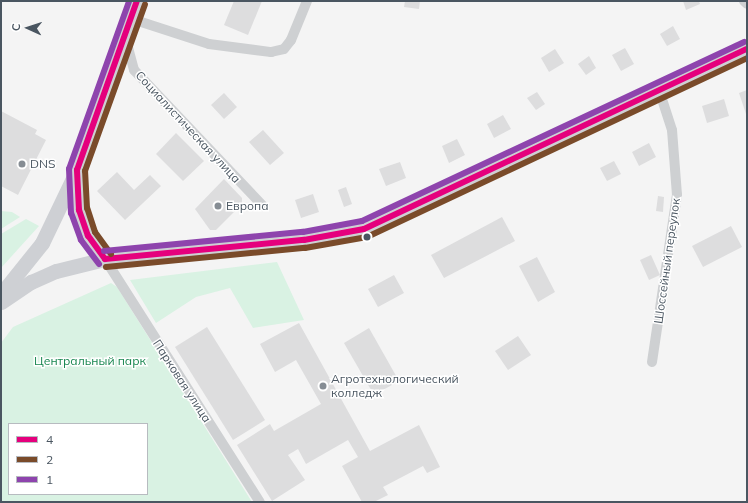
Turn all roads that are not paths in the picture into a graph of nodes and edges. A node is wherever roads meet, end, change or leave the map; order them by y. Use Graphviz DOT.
graph roads {
  1 [pos="137,1"];
  2 [pos="306,1"];
  3 [pos="744,1"];
  4 [pos="747,4"];
  5 [pos="132,19"];
  6 [pos="126,40"];
  7 [pos="747,49"];
  8 [pos="659,90"];
  9 [pos="77,170"];
  10 [pos="263,206"];
  11 [pos="105,258"];
  12 [pos="1,294"];
  13 [pos="1,302"];
  14 [pos="652,362"];
  15 [pos="260,502"];
  1 -- 5 [label="main road"];
  2 -- 5 [label="street"];
  3 -- 4 [label="street"];
  5 -- 6 [label="main road"];
  6 -- 9 [label="main road"];
  6 -- 10 [label="street, Социалистическая улица"];
  7 -- 8 [label="main road"];
  8 -- 11 [label="main road"];
  8 -- 14 [label="street, Шоссейный переулок"];
  9 -- 11 [label="main road"];
  9 -- 12 [label="main road"];
  11 -- 13 [label="main road"];
  11 -- 15 [label="street, Парковая улица"];
}
